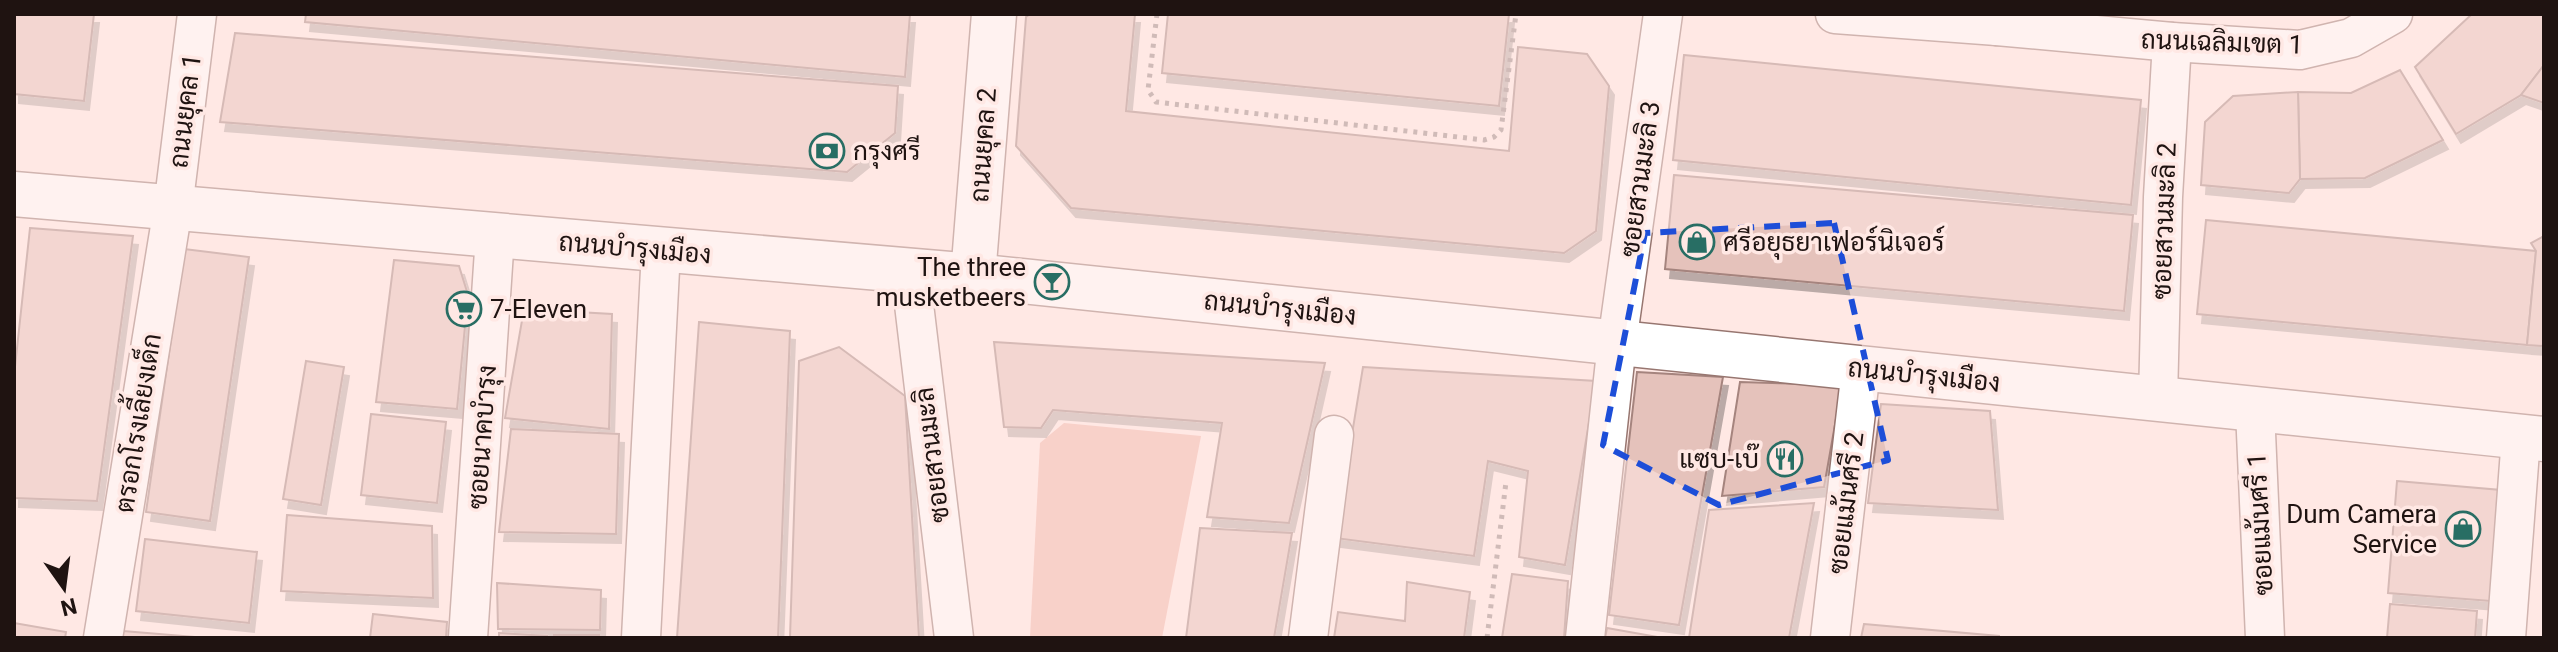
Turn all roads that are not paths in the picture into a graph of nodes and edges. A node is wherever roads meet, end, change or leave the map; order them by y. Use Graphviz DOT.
graph roads {
  1 [pos="197,14"];
  2 [pos="994,14"];
  3 [pos="1663,14"];
  4 [pos="1835,14"];
  5 [pos="2393,14"];
  6 [pos="1990,20"];
  7 [pos="2172,42"];
  8 [pos="14,194"];
  9 [pos="173,208"];
  10 [pos="495,236"];
  11 [pos="661,250"];
  12 [pos="910,271"];
  13 [pos="973,276"];
  14 [pos="1617,343"];
  15 [pos="1861,369"];
  16 [pos="2158,399"];
  17 [pos="2255,410"];
  18 [pos="1334,435"];
  19 [pos="2533,438"];
  20 [pos="103,638"];
  21 [pos="468,638"];
  22 [pos="641,638"];
  23 [pos="954,638"];
  24 [pos="1308,638"];
  25 [pos="1585,638"];
  26 [pos="1830,638"];
  27 [pos="2265,638"];
  28 [pos="2506,638"];
  1 -- 9 [label="street, ถนนยุคล 1"];
  2 -- 13 [label="main road, ถนนยุคล 2"];
  3 -- 14 [label="street, ซอยสวนมะลิ 3"];
  4 -- 6 [label="street, ถนนเฉลิมเขต 1"];
  5 -- 7 [label="street, ถนนเฉลิมเขต 1"];
  6 -- 7 [label="street, ถนนเฉลิมเขต 1"];
  7 -- 16 [label="street, ซอยสวนมะลิ 2"];
  8 -- 9 [label="main road, ถนนบำรุงเมือง"];
  9 -- 10 [label="main road, ถนนบำรุงเมือง"];
  9 -- 20 [label="street, ตรอกโรงเลี้ยงเด็ก"];
  10 -- 11 [label="main road, ถนนบำรุงเมือง"];
  10 -- 21 [label="street, ซอยนาคบำรุง"];
  11 -- 12 [label="main road, ถนนบำรุงเมือง"];
  11 -- 22 [label="street"];
  12 -- 13 [label="main road, ถนนบำรุงเมือง"];
  12 -- 23 [label="street, ซอยสวนมะลิ"];
  13 -- 14 [label="main road, ถนนบำรุงเมือง"];
  14 -- 15 [label="main road, ถนนบำรุงเมือง"];
  14 -- 25 [label="street, ซอยสวนมะลิ 3"];
  15 -- 16 [label="main road, ถนนบำรุงเมือง"];
  15 -- 26 [label="street, ซอยแม้นศรี 2"];
  16 -- 17 [label="main road, ถนนบำรุงเมือง"];
  17 -- 19 [label="main road, ถนนบำรุงเมือง"];
  17 -- 27 [label="street, ซอยแม้นศรี 1"];
  18 -- 24 [label="street"];
  19 -- 28 [label="street"];
}
